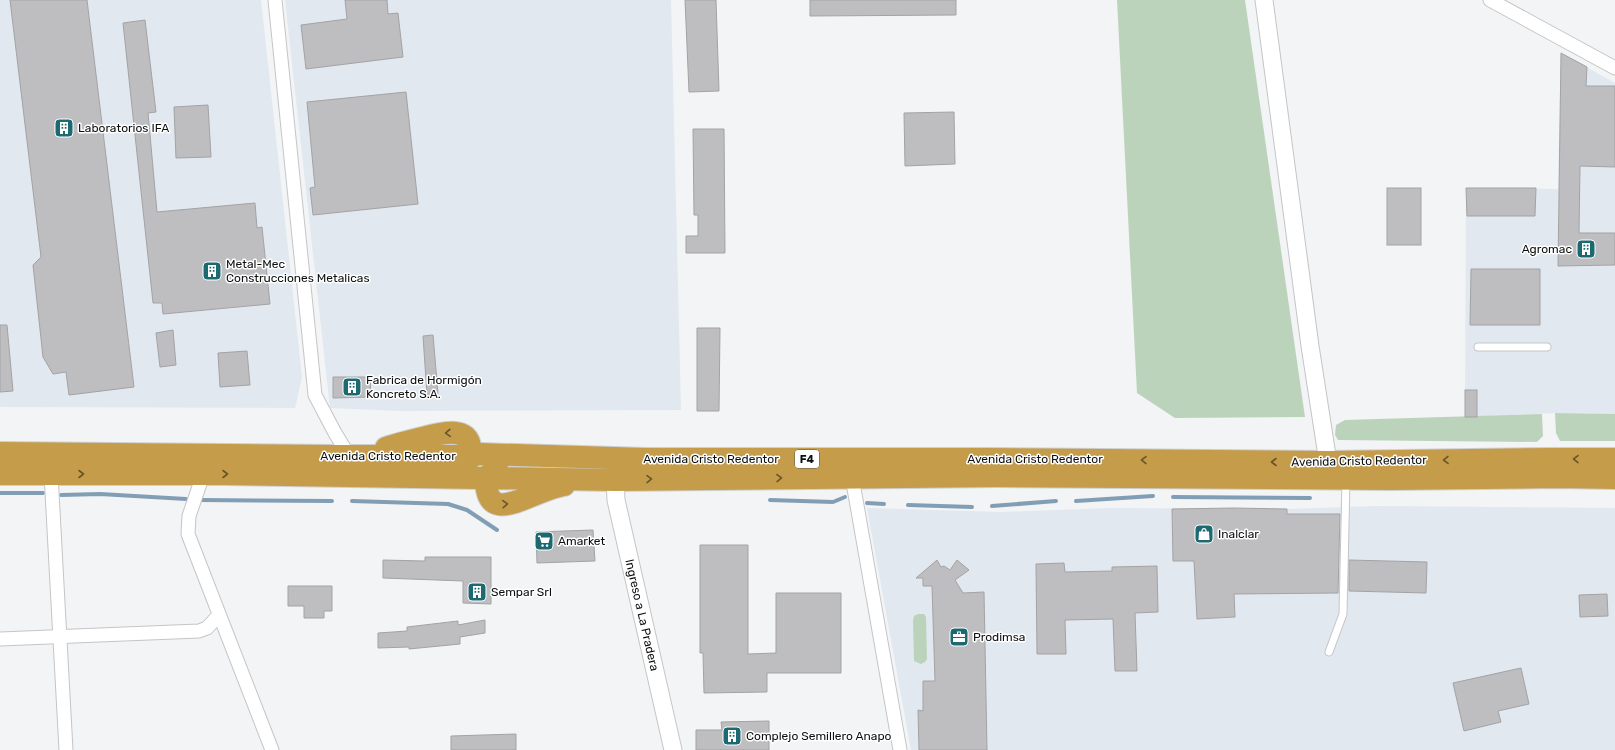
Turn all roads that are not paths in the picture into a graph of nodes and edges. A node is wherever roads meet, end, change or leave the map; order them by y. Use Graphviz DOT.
graph roads {
  1 [pos="275,0"];
  2 [pos="1264,0"];
  3 [pos="1490,0"];
  4 [pos="1615,68"];
  5 [pos="1478,347"];
  6 [pos="1547,348"];
  7 [pos="0,453"];
  8 [pos="357,456"];
  9 [pos="470,456"];
  10 [pos="1615,459"];
  11 [pos="645,460"];
  12 [pos="1328,462"];
  13 [pos="0,474"];
  14 [pos="51,474"];
  15 [pos="203,475"];
  16 [pos="341,476"];
  17 [pos="852,477"];
  18 [pos="486,478"];
  19 [pos="1346,478"];
  20 [pos="1615,478"];
  21 [pos="615,480"];
  22 [pos="219,615"];
  23 [pos="60,636"];
  24 [pos="0,639"];
  25 [pos="1330,652"];
  26 [pos="66,750"];
  27 [pos="272,750"];
  28 [pos="673,750"];
  29 [pos="900,750"];
  1 -- 8 [label="street"];
  2 -- 12 [label="street"];
  3 -- 4 [label="street"];
  5 -- 6 [label="lane"];
  7 -- 8 [label="highway, Avenida Cristo Redentor"];
  9 -- 8 [label="highway, Avenida Cristo Redentor, one-way"];
  9 -- 11 [label="highway, Avenida Cristo Redentor / F4"];
  9 -- 16 [label="highway"];
  10 -- 12 [label="highway, Avenida Cristo Redentor / F4, one-way"];
  12 -- 11 [label="highway, Avenida Cristo Redentor / F4, one-way"];
  11 -- 18 [label="highway"];
  13 -- 14 [label="highway, Avenida Cristo Redentor"];
  14 -- 15 [label="highway, Avenida Cristo Redentor, one-way"];
  14 -- 23 [label="street"];
  15 -- 16 [label="highway, Avenida Cristo Redentor, one-way"];
  15 -- 22 [label="street"];
  16 -- 18 [label="highway, Avenida Cristo Redentor"];
  17 -- 19 [label="highway, Avenida Cristo Redentor / F4"];
  21 -- 17 [label="highway, Avenida Cristo Redentor / F4, one-way"];
  17 -- 29 [label="street"];
  18 -- 21 [label="highway, Avenida Cristo Redentor / F4, one-way"];
  19 -- 20 [label="highway, Avenida Cristo Redentor / F4"];
  19 -- 25 [label="lane"];
  21 -- 28 [label="street, Ingreso a La Pradera"];
  22 -- 23 [label="street"];
  22 -- 27 [label="street"];
  23 -- 24 [label="street"];
  23 -- 26 [label="street"];
}
